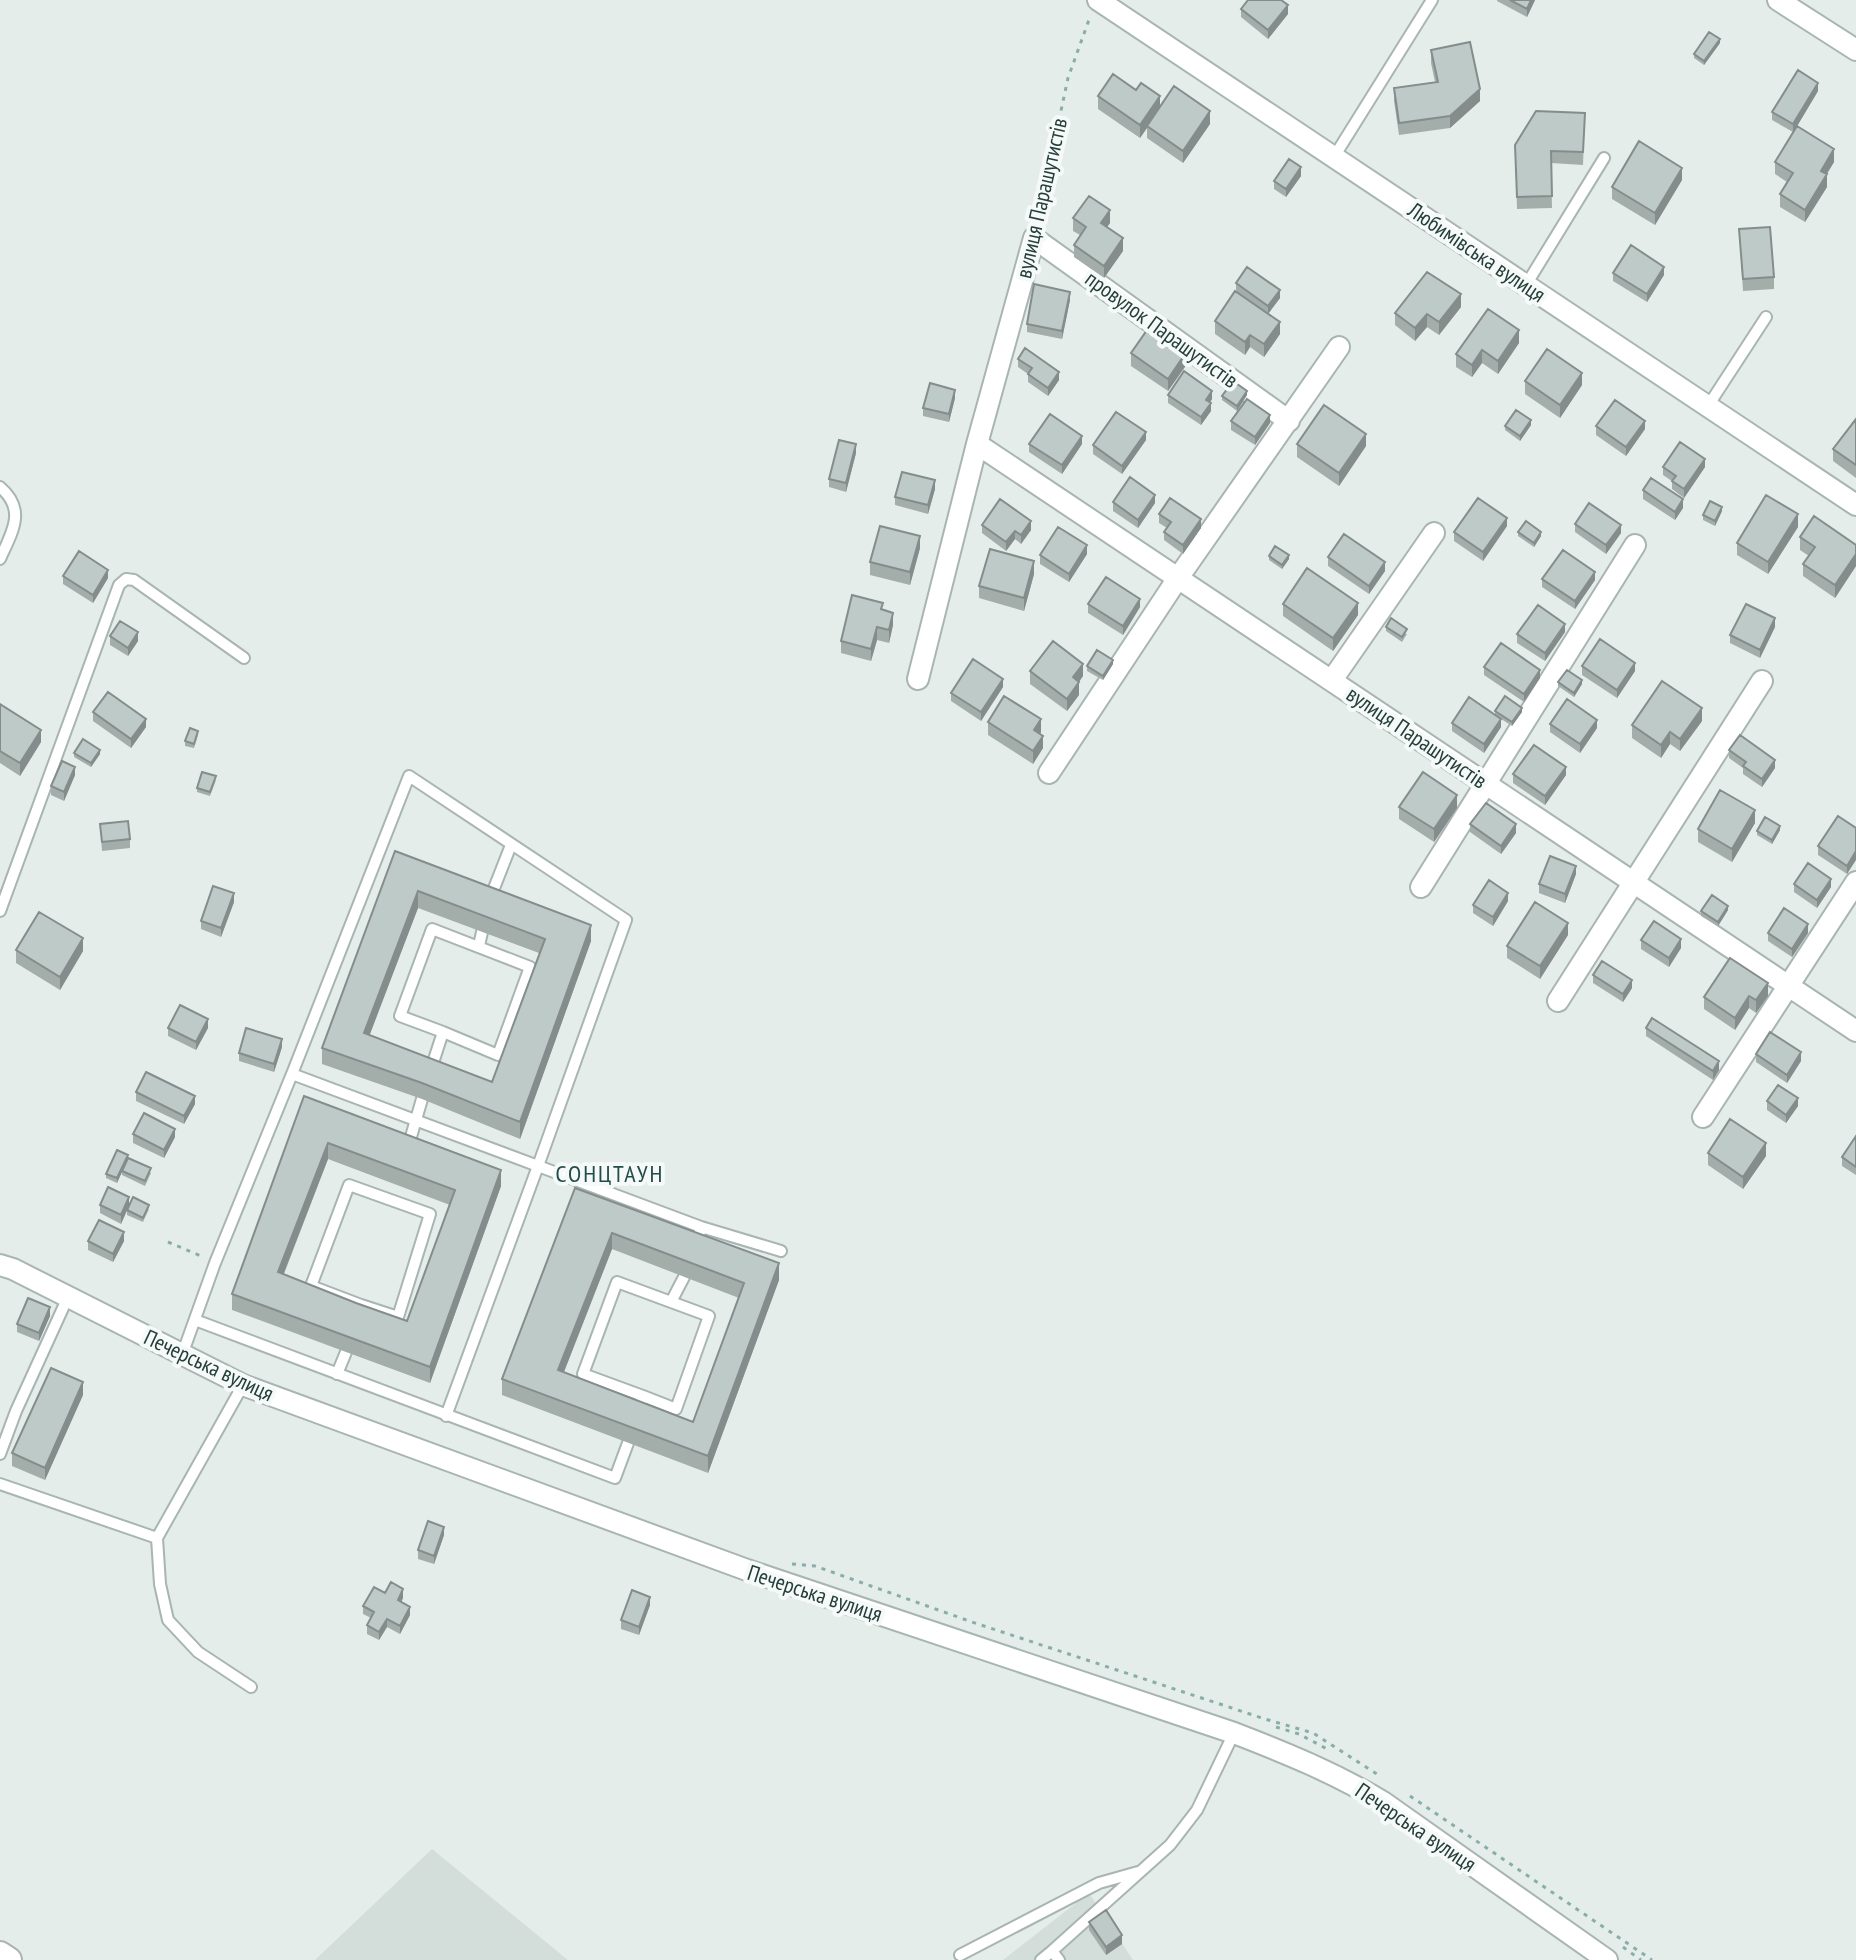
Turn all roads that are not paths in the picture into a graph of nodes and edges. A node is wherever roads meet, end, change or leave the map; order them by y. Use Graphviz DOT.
graph roads {
  1 [pos="1432,0"];
  2 [pos="1778,0"];
  3 [pos="1425,5"];
  4 [pos="1095,6"];
  5 [pos="1856,50"];
  6 [pos="1334,157"];
  7 [pos="1604,158"];
  8 [pos="1034,238"];
  9 [pos="1526,285"];
  10 [pos="1766,317"];
  11 [pos="1339,347"];
  12 [pos="1708,406"];
  13 [pos="1289,421"];
  14 [pos="977,444"];
  15 [pos="0,487"];
  16 [pos="1856,505"];
  17 [pos="1434,533"];
  18 [pos="1635,545"];
  19 [pos="0,559"];
  20 [pos="1178,578"];
  21 [pos="244,658"];
  22 [pos="918,679"];
  23 [pos="1332,680"];
  24 [pos="1762,681"];
  25 [pos="1049,773"];
  26 [pos="1485,782"];
  27 [pos="511,845"];
  28 [pos="1856,882"];
  29 [pos="1635,883"];
  30 [pos="1421,887"];
  31 [pos="489,903"];
  32 [pos="0,911"];
  33 [pos="482,932"];
  34 [pos="479,946"];
  35 [pos="1788,984"];
  36 [pos="1558,1001"];
  37 [pos="1856,1031"];
  38 [pos="443,1032"];
  39 [pos="292,1074"];
  40 [pos="429,1074"];
  41 [pos="422,1099"];
  42 [pos="1703,1117"];
  43 [pos="417,1119"];
  44 [pos="406,1152"];
  45 [pos="538,1166"];
  46 [pos="397,1185"];
  47 [pos="391,1199"];
  48 [pos="701,1227"];
  49 [pos="696,1251"];
  50 [pos="781,1251"];
  51 [pos="0,1265"];
  52 [pos="684,1277"];
  53 [pos="68,1297"];
  54 [pos="671,1302"];
  55 [pos="361,1305"];
  56 [pos="195,1320"];
  57 [pos="356,1320"];
  58 [pos="346,1352"];
  59 [pos="182,1355"];
  60 [pos="337,1374"];
  61 [pos="243,1385"];
  62 [pos="643,1396"];
  63 [pos="446,1416"];
  64 [pos="636,1417"];
  65 [pos="628,1443"];
  66 [pos="0,1454"];
  67 [pos="0,1484"];
  68 [pos="157,1538"];
  69 [pos="251,1687"];
  70 [pos="1234,1733"];
  71 [pos="1144,1870"];
  72 [pos="0,1954"];
  73 [pos="960,1955"];
  74 [pos="1056,1955"];
  75 [pos="9,1960"];
  76 [pos="1041,1960"];
  77 [pos="1607,1960"];
  1 -- 3 [label="lane"];
  2 -- 5 [label="street"];
  3 -- 6 [label="lane"];
  4 -- 6 [label="street, Любимівська вулиця"];
  6 -- 9 [label="street, Любимівська вулиця"];
  7 -- 9 [label="lane"];
  8 -- 13 [label="street, провулок Парашутистів"];
  8 -- 14 [label="street, вулиця Парашутистів"];
  9 -- 12 [label="street, Любимівська вулиця"];
  10 -- 12 [label="lane"];
  11 -- 13 [label="street"];
  12 -- 16 [label="street, Любимівська вулиця"];
  13 -- 20 [label="street"];
  14 -- 20 [label="street, вулиця Парашутистів"];
  14 -- 22 [label="street, вулиця Парашутистів"];
  15 -- 19 [label="lane"];
  17 -- 23 [label="street"];
  18 -- 26 [label="street"];
  20 -- 23 [label="street, вулиця Парашутистів"];
  20 -- 25 [label="street"];
  21 -- 32 [label="lane"];
  23 -- 26 [label="street, вулиця Парашутистів"];
  24 -- 29 [label="street"];
  26 -- 29 [label="street, вулиця Парашутистів"];
  26 -- 30 [label="street"];
  27 -- 31 [label="lane"];
  27 -- 39 [label="lane"];
  27 -- 45 [label="lane"];
  28 -- 35 [label="street"];
  29 -- 35 [label="street, вулиця Парашутистів"];
  29 -- 36 [label="street"];
  33 -- 34 [label="lane"];
  34 -- 38 [label="lane"];
  34 -- 38 [label="lane"];
  35 -- 37 [label="street, вулиця Парашутистів"];
  35 -- 42 [label="street"];
  38 -- 40 [label="lane"];
  39 -- 43 [label="lane"];
  39 -- 56 [label="lane"];
  41 -- 43 [label="lane"];
  43 -- 44 [label="lane"];
  43 -- 45 [label="lane"];
  45 -- 48 [label="lane"];
  45 -- 63 [label="lane"];
  46 -- 47 [label="lane"];
  47 -- 55 [label="lane"];
  47 -- 55 [label="lane"];
  48 -- 49 [label="lane"];
  48 -- 50 [label="lane"];
  51 -- 53 [label="street, Печерська вулиця"];
  52 -- 54 [label="lane"];
  53 -- 59 [label="street, Печерська вулиця"];
  53 -- 66 [label="lane"];
  54 -- 62 [label="lane"];
  54 -- 62 [label="lane"];
  55 -- 57 [label="lane"];
  56 -- 59 [label="lane"];
  56 -- 60 [label="lane"];
  58 -- 60 [label="lane"];
  59 -- 61 [label="street, Печерська вулиця"];
  60 -- 63 [label="lane"];
  61 -- 68 [label="lane"];
  61 -- 70 [label="street, Печерська вулиця"];
  62 -- 64 [label="lane"];
  63 -- 65 [label="lane"];
  67 -- 68 [label="lane"];
  68 -- 69 [label="lane"];
  70 -- 71 [label="lane"];
  70 -- 77 [label="street, Печерська вулиця"];
  71 -- 73 [label="lane"];
  71 -- 74 [label="lane"];
  72 -- 75 [label="street"];
  74 -- 76 [label="lane"];
}
